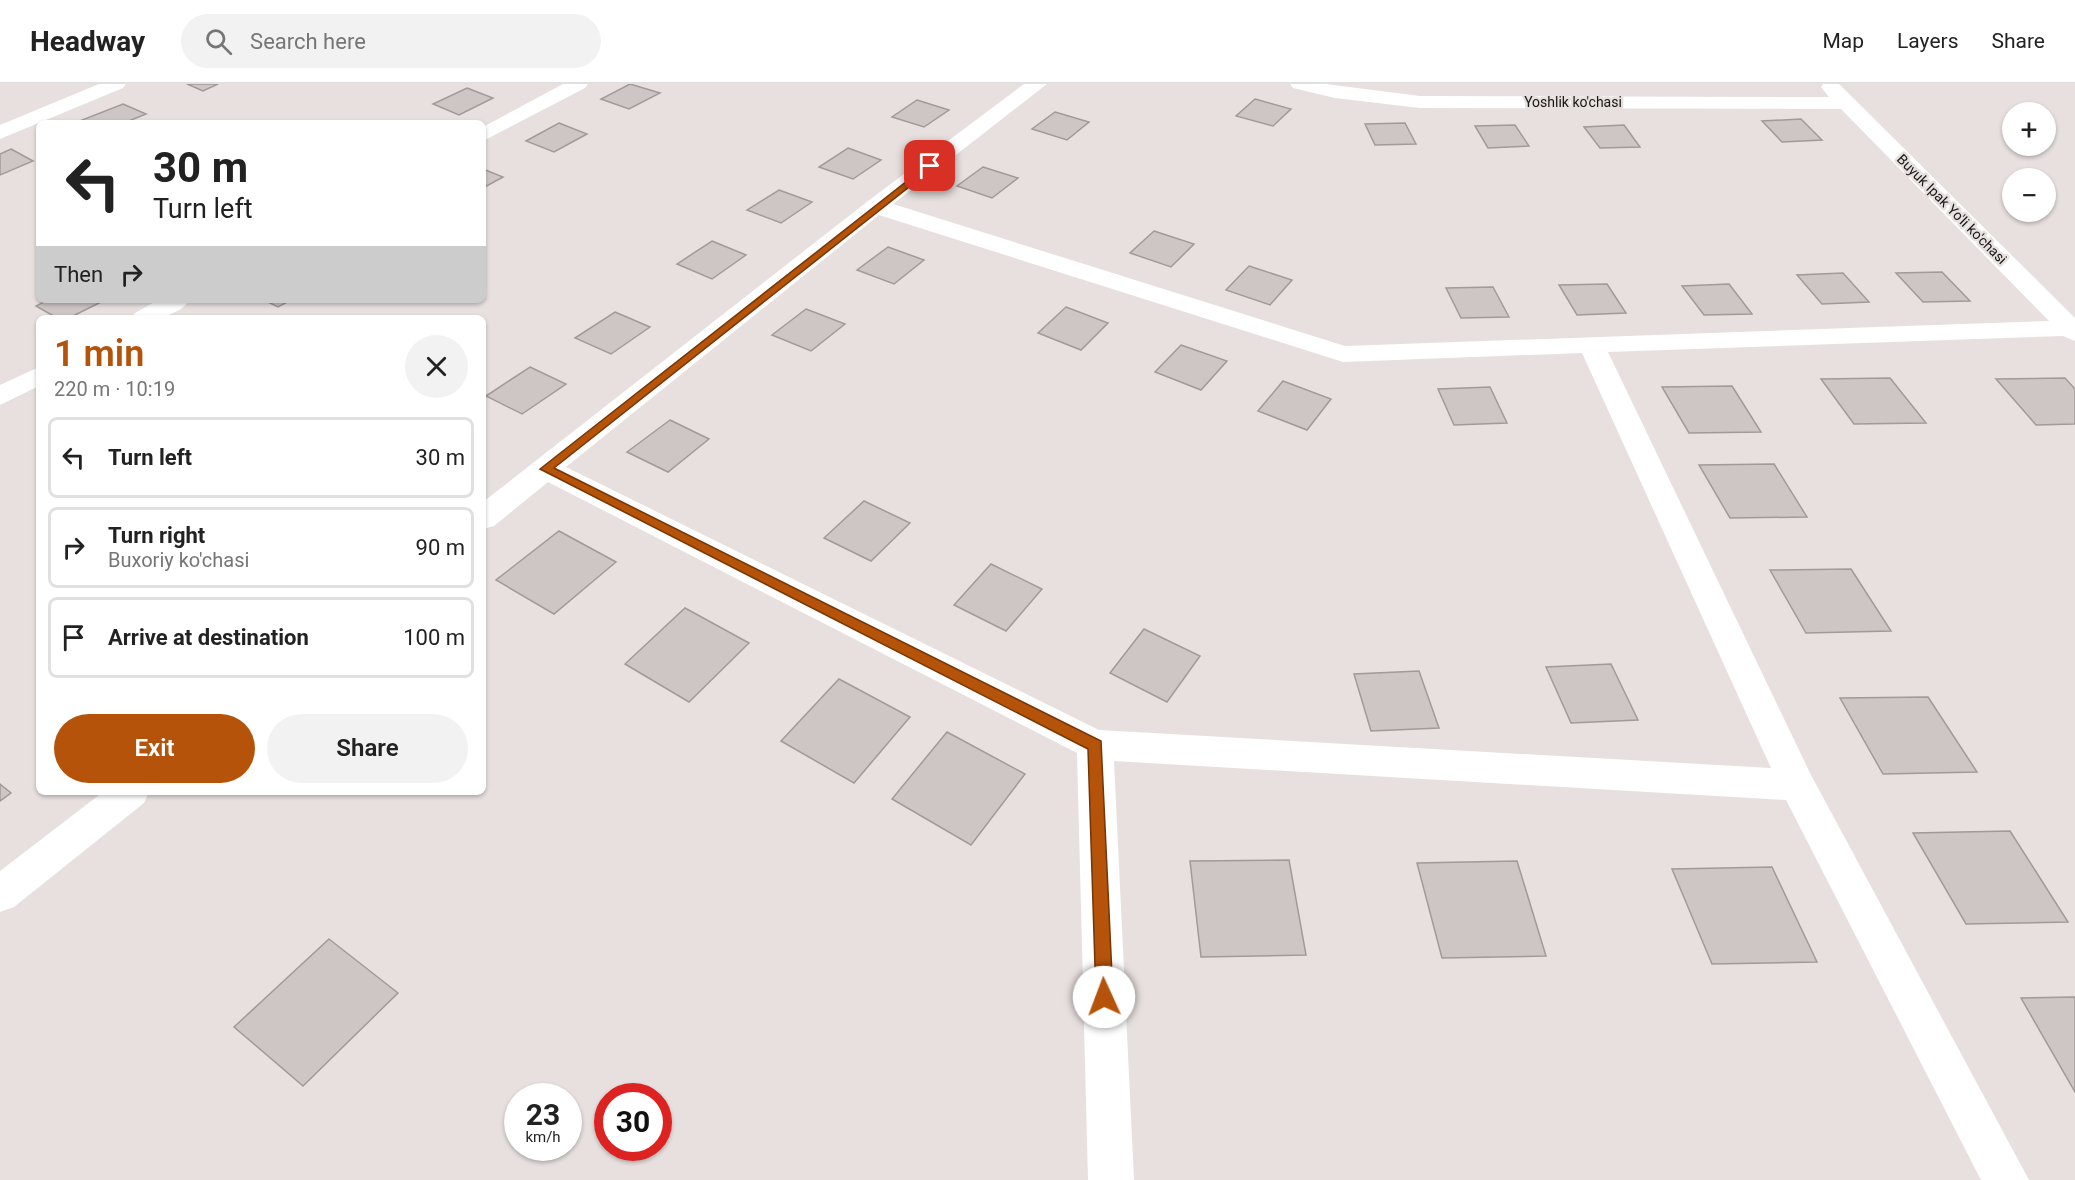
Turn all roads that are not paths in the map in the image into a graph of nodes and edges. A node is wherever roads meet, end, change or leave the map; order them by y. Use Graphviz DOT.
graph roads {
  1 [pos="116,84"];
  2 [pos="578,84"];
  3 [pos="1037,84"];
  4 [pos="1300,84"];
  5 [pos="1828,84"];
  6 [pos="1847,103"];
  7 [pos="0,133"];
  8 [pos="486,133"];
  9 [pos="876,206"];
  10 [pos="2025,283"];
  11 [pos="2075,296"];
  12 [pos="172,303"];
  13 [pos="150,315"];
  14 [pos="2072,330"];
  15 [pos="1591,344"];
  16 [pos="36,377"];
  17 [pos="0,396"];
  18 [pos="546,469"];
  19 [pos="486,516"];
  20 [pos="1095,745"];
  21 [pos="1797,785"];
  22 [pos="127,795"];
  23 [pos="0,894"];
  24 [pos="1111,1180"];
  25 [pos="2006,1180"];
  1 -- 7 [label="street"];
  2 -- 8 [label="street"];
  3 -- 9 [label="street"];
  4 -- 6 [label="street, Yoshlik ko'chasi"];
  5 -- 6 [label="street, Buyuk Ipak Yo'li ko'chasi"];
  6 -- 10 [label="street, Buyuk Ipak Yo'li ko'chasi"];
  9 -- 15 [label="street"];
  9 -- 18 [label="street"];
  10 -- 11 [label="street"];
  10 -- 14 [label="street, Buyuk Ipak Yo'li ko'chasi"];
  12 -- 13 [label="street"];
  14 -- 15 [label="street"];
  15 -- 21 [label="street"];
  16 -- 17 [label="street"];
  18 -- 19 [label="street"];
  18 -- 20 [label="street"];
  20 -- 21 [label="street"];
  20 -- 24 [label="street"];
  21 -- 25 [label="street"];
  22 -- 23 [label="street"];
}
